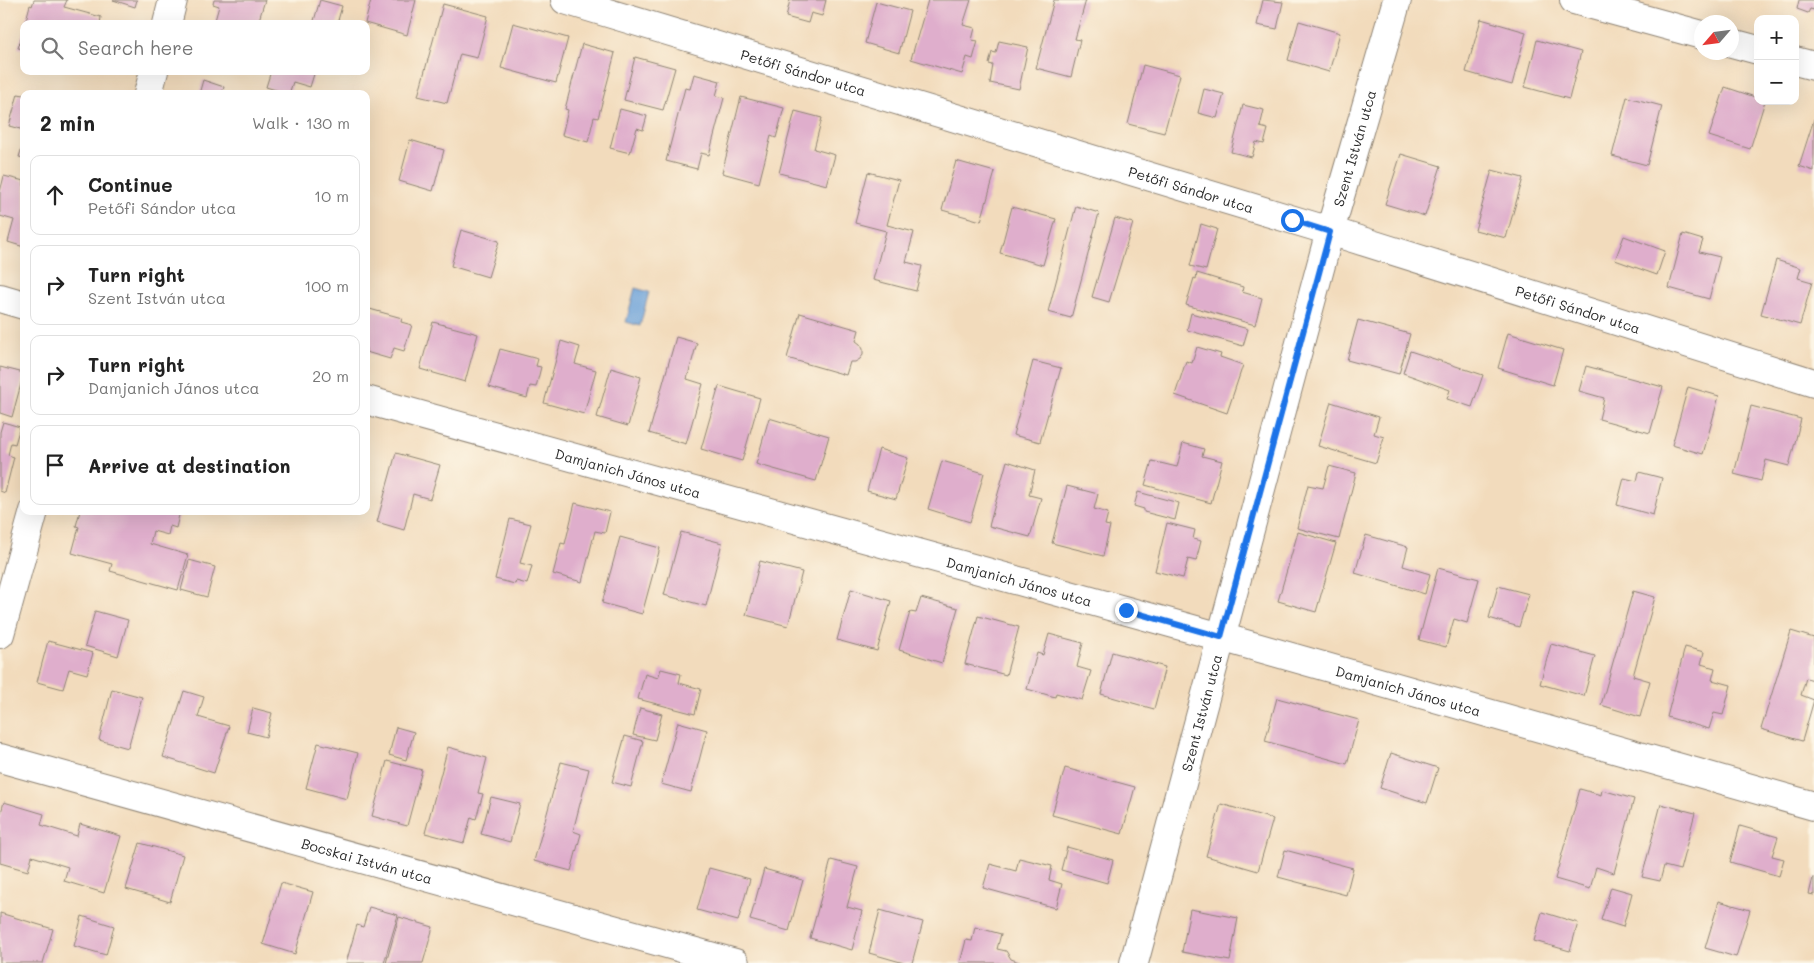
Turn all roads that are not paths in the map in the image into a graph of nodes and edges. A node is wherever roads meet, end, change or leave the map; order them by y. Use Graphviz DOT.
graph roads {
  1 [pos="173,0"];
  2 [pos="565,0"];
  3 [pos="1397,0"];
  4 [pos="1574,0"];
  5 [pos="168,20"];
  6 [pos="1694,33"];
  7 [pos="1739,45"];
  8 [pos="1754,49"];
  9 [pos="1799,62"];
  10 [pos="1814,66"];
  11 [pos="153,75"];
  12 [pos="149,90"];
  13 [pos="1330,232"];
  14 [pos="0,298"];
  15 [pos="20,304"];
  16 [pos="1814,383"];
  17 [pos="370,401"];
  18 [pos="33,515"];
  19 [pos="0,634"];
  20 [pos="1221,637"];
  21 [pos="0,758"];
  22 [pos="1814,806"];
  23 [pos="735,963"];
  24 [pos="1134,963"];
  1 -- 5 [label="street"];
  2 -- 13 [label="street, Petőfi Sándor utca"];
  3 -- 13 [label="street, Szent István utca"];
  4 -- 6 [label="street"];
  7 -- 8 [label="street"];
  9 -- 10 [label="street"];
  11 -- 12 [label="street"];
  13 -- 16 [label="street, Petőfi Sándor utca"];
  13 -- 20 [label="street, Szent István utca"];
  14 -- 15 [label="street"];
  17 -- 20 [label="street, Damjanich János utca"];
  18 -- 19 [label="street"];
  20 -- 22 [label="street, Damjanich János utca"];
  20 -- 24 [label="street, Szent István utca"];
  21 -- 23 [label="street, Bocskai István utca"];
}
